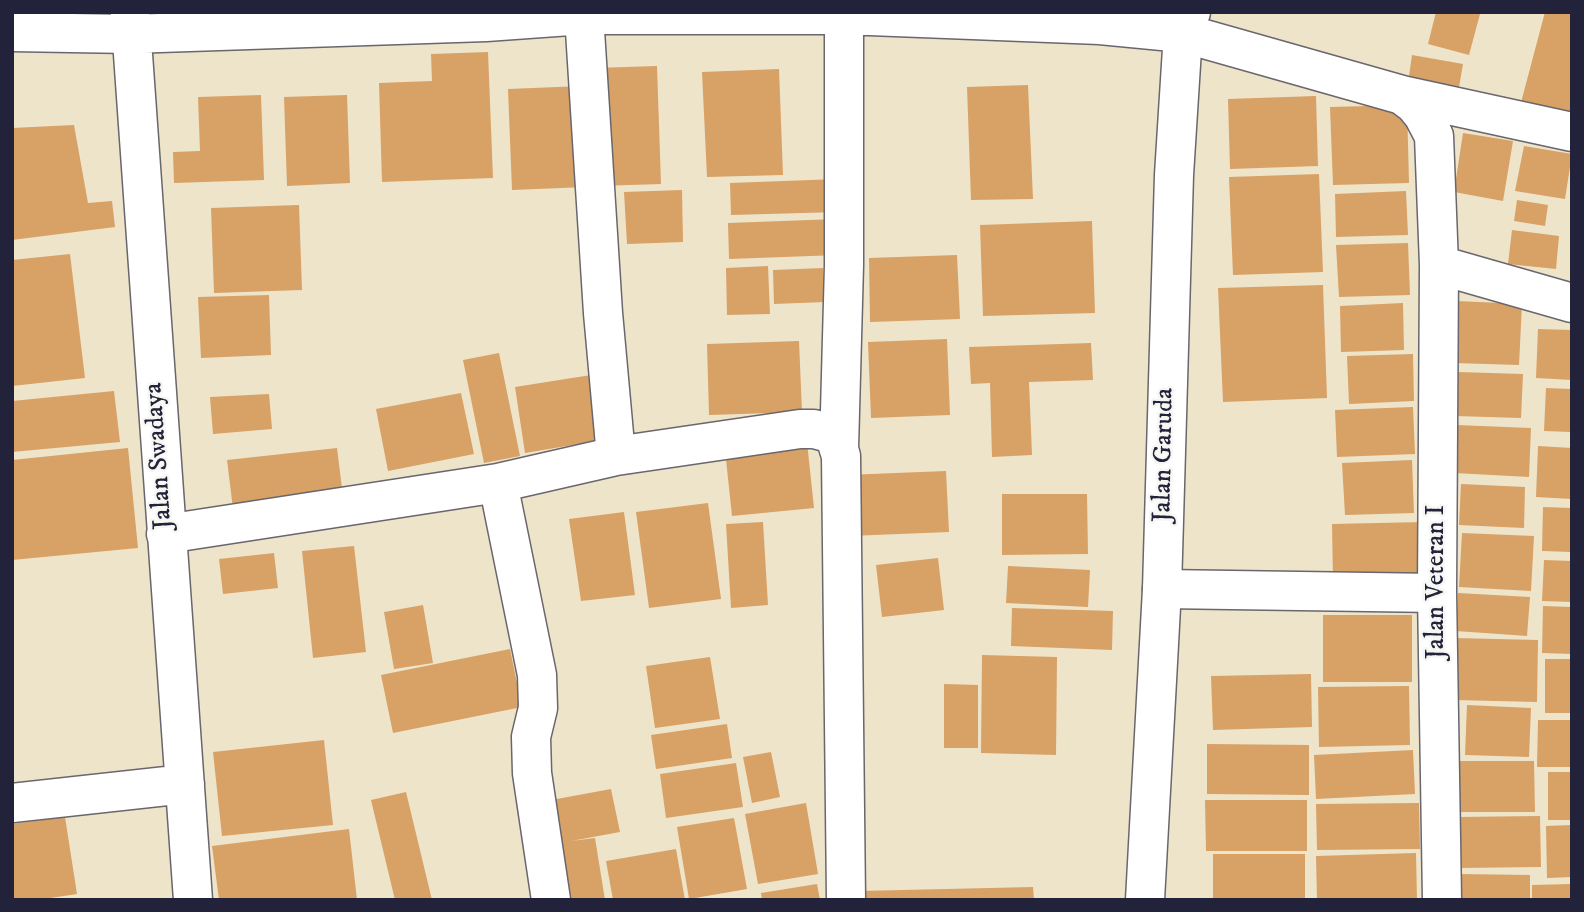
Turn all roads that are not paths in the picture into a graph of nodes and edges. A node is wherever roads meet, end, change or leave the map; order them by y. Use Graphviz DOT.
graph roads {
  1 [pos="844,14"];
  2 [pos="584,15"];
  3 [pos="1187,22"];
  4 [pos="130,23"];
  5 [pos="12,32"];
  6 [pos="1402,95"];
  7 [pos="1572,132"];
  8 [pos="1438,265"];
  9 [pos="1572,303"];
  10 [pos="839,448"];
  11 [pos="616,456"];
  12 [pos="498,483"];
  13 [pos="166,534"];
  14 [pos="1162,589"];
  15 [pos="1437,593"];
  16 [pos="185,784"];
  17 [pos="12,803"];
  18 [pos="193,900"];
  19 [pos="551,900"];
  20 [pos="846,900"];
  21 [pos="1145,900"];
  22 [pos="1441,900"];
  1 -- 2 [label="street"];
  1 -- 3 [label="street"];
  1 -- 10 [label="street"];
  2 -- 4 [label="street"];
  2 -- 11 [label="street"];
  3 -- 6 [label="street"];
  3 -- 14 [label="street, Jalan Garuda"];
  4 -- 5 [label="street"];
  4 -- 13 [label="street, Jalan Swadaya"];
  6 -- 7 [label="street"];
  6 -- 8 [label="street, Jalan Veteran I"];
  8 -- 9 [label="street"];
  8 -- 15 [label="street, Jalan Veteran I"];
  10 -- 11 [label="street"];
  10 -- 20 [label="street"];
  11 -- 12 [label="street"];
  12 -- 13 [label="street"];
  12 -- 19 [label="street"];
  13 -- 16 [label="street, Jalan Swadaya"];
  14 -- 15 [label="street"];
  14 -- 21 [label="street, Jalan Garuda"];
  15 -- 22 [label="street, Jalan Veteran I"];
  16 -- 17 [label="street"];
  16 -- 18 [label="street, Jalan Swadaya"];
}
